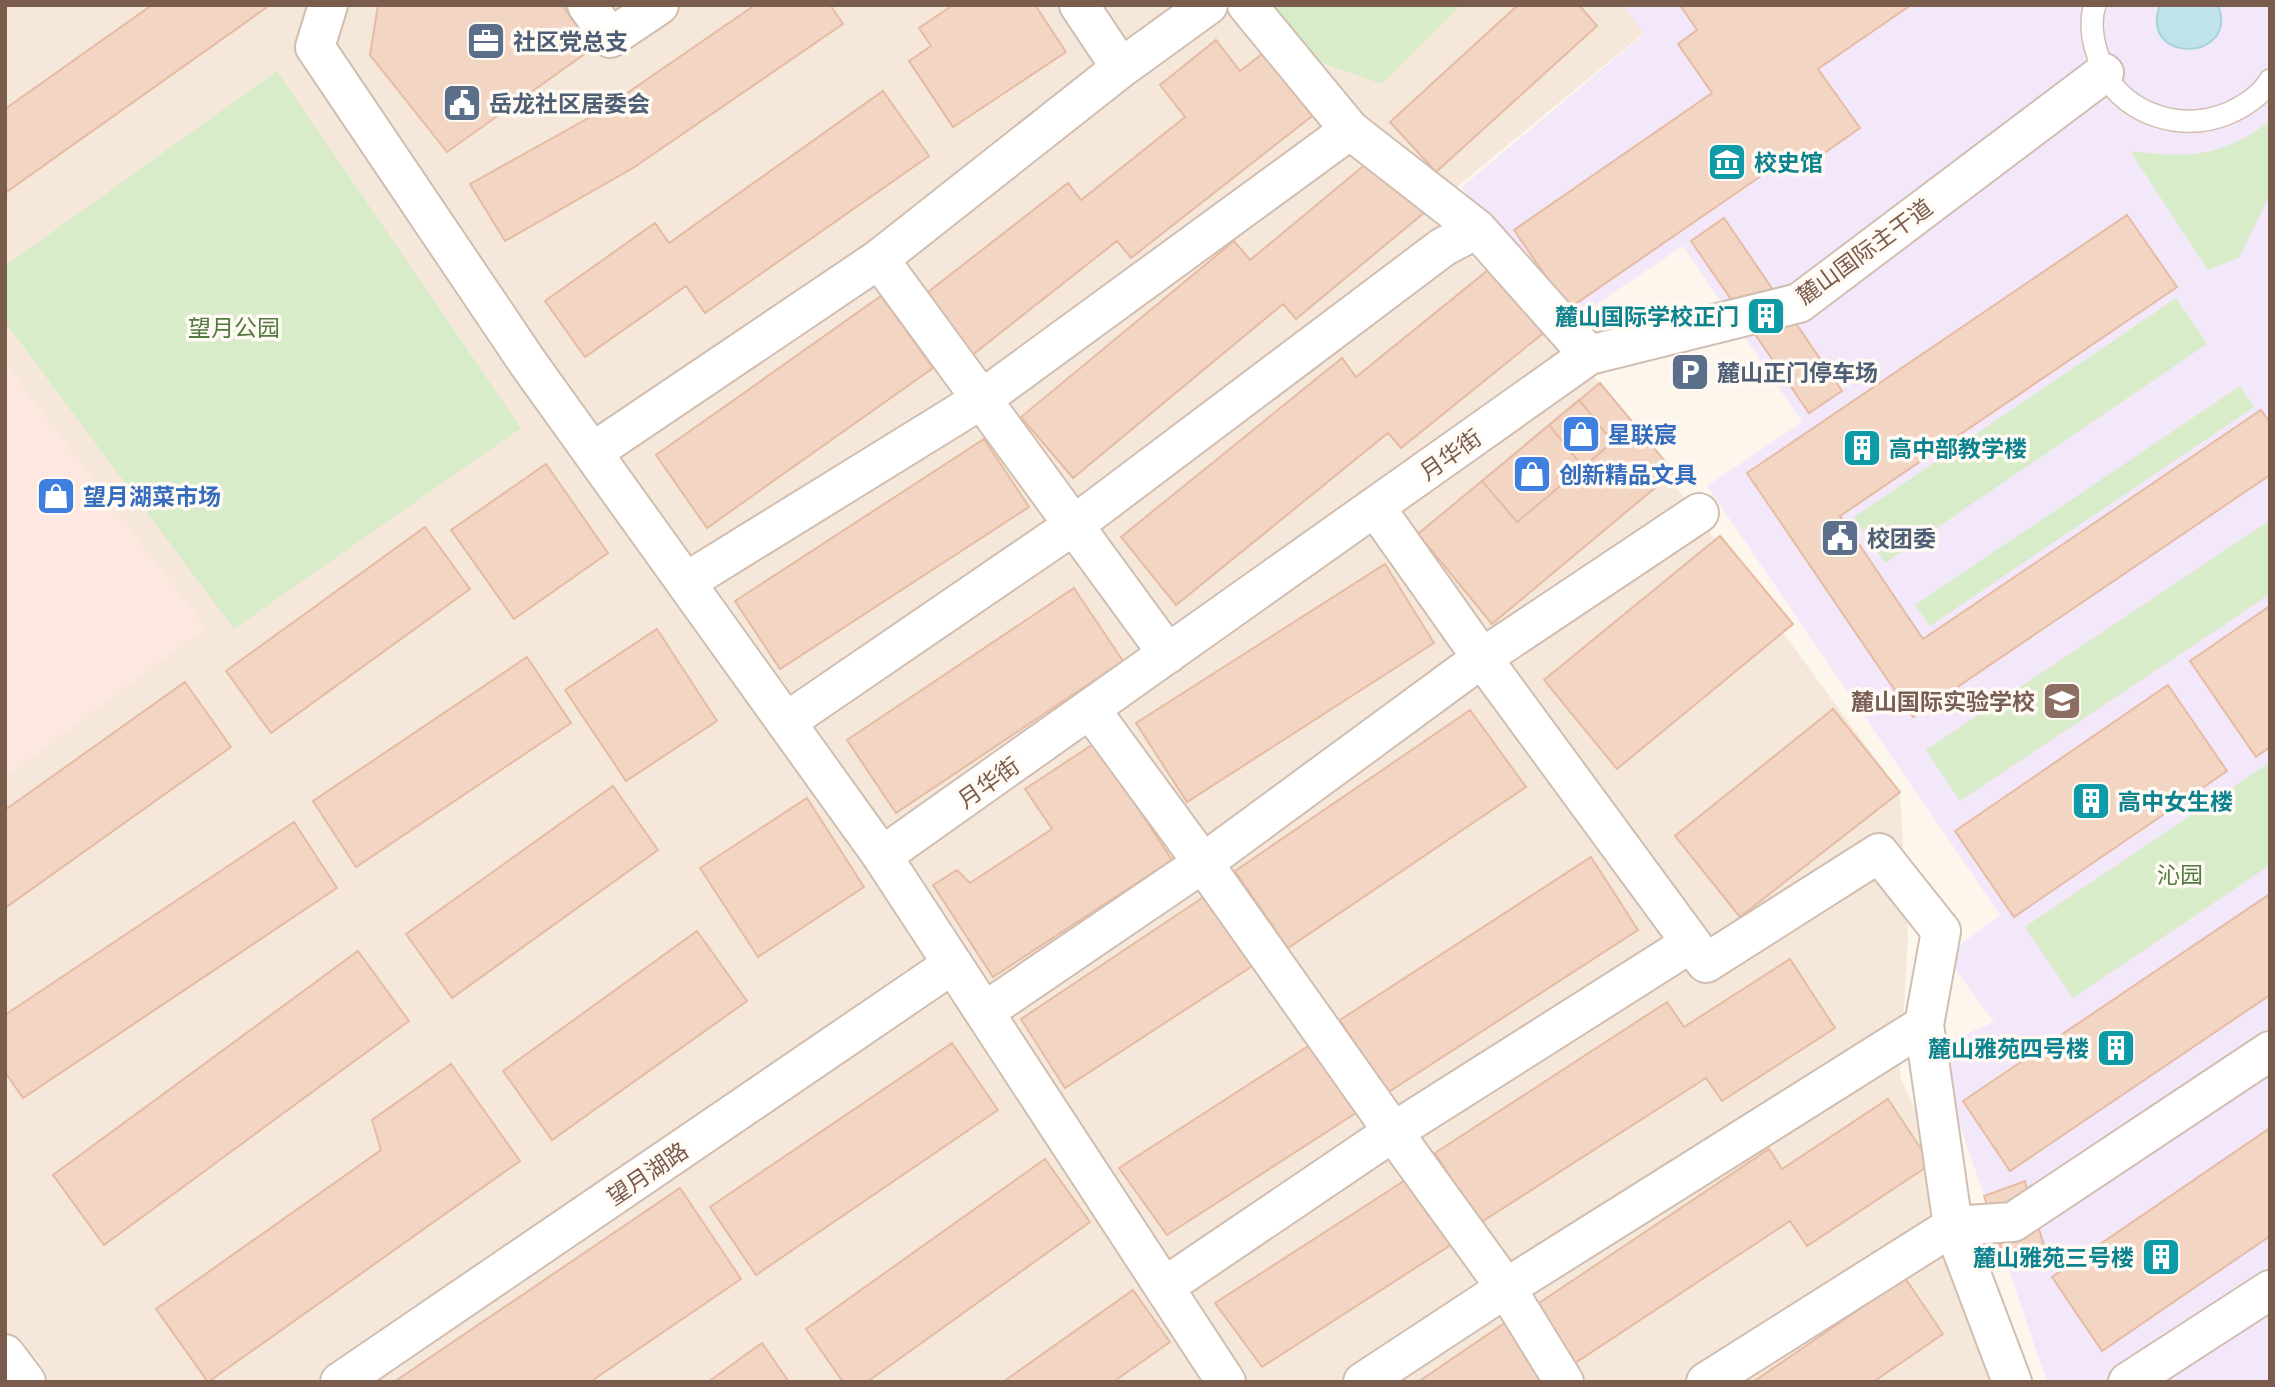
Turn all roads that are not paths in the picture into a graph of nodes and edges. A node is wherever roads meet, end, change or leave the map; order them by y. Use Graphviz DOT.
graph roads {
  1 [pos="328,5"];
  2 [pos="587,5"];
  3 [pos="659,5"];
  4 [pos="1079,5"];
  5 [pos="1208,5"];
  6 [pos="1247,5"];
  7 [pos="2095,5"];
  8 [pos="1121,68"];
  9 [pos="2104,73"];
  10 [pos="2270,80"];
  11 [pos="1350,130"];
  12 [pos="1477,229"];
  13 [pos="879,259"];
  14 [pos="1589,355"];
  15 [pos="982,399"];
  16 [pos="593,452"];
  17 [pos="1375,507"];
  18 [pos="1699,513"];
  19 [pos="1074,525"];
  20 [pos="686,582"];
  21 [pos="1168,654"];
  22 [pos="1482,658"];
  23 [pos="1090,709"];
  24 [pos="786,722"];
  25 [pos="882,856"];
  26 [pos="1203,863"];
  27 [pos="1691,943"];
  28 [pos="953,964"];
  29 [pos="984,1012"];
  30 [pos="1924,1025"];
  31 [pos="2270,1051"];
  32 [pos="1393,1132"];
  33 [pos="1953,1226"];
  34 [pos="1164,1287"];
  35 [pos="1506,1288"];
  36 [pos="2270,1290"];
  37 [pos="5,1354"];
  38 [pos="1999,1376"];
  39 [pos="26,1382"];
  40 [pos="341,1382"];
  41 [pos="1226,1382"];
  42 [pos="1363,1382"];
  43 [pos="1564,1382"];
  44 [pos="1706,1382"];
  45 [pos="2128,1382"];
  1 -- 16 [label="street"];
  2 -- 3 [label="street"];
  4 -- 8 [label="street"];
  5 -- 8 [label="street"];
  6 -- 11 [label="street"];
  7 -- 9 [label="lane"];
  8 -- 13 [label="street"];
  9 -- 10 [label="lane"];
  9 -- 14 [label="street, 麓山国际主干道"];
  11 -- 12 [label="street"];
  11 -- 15 [label="street"];
  12 -- 14 [label="street"];
  12 -- 19 [label="street"];
  13 -- 15 [label="street"];
  13 -- 16 [label="street"];
  14 -- 17 [label="street, 月华街"];
  15 -- 19 [label="street"];
  15 -- 20 [label="street"];
  16 -- 20 [label="street"];
  17 -- 21 [label="street, 月华街"];
  17 -- 22 [label="street"];
  18 -- 22 [label="street"];
  19 -- 21 [label="street"];
  19 -- 24 [label="street"];
  20 -- 24 [label="street"];
  21 -- 23 [label="street, 月华街"];
  22 -- 26 [label="street"];
  22 -- 27 [label="street"];
  23 -- 25 [label="street, 月华街"];
  23 -- 26 [label="street"];
  24 -- 25 [label="street"];
  25 -- 28 [label="street"];
  26 -- 29 [label="street"];
  26 -- 32 [label="street"];
  27 -- 30 [label="street"];
  27 -- 32 [label="street"];
  28 -- 29 [label="street"];
  28 -- 40 [label="street, 望月湖路"];
  29 -- 34 [label="street"];
  30 -- 33 [label="street"];
  30 -- 35 [label="street"];
  31 -- 33 [label="street"];
  32 -- 34 [label="street"];
  32 -- 35 [label="street"];
  33 -- 38 [label="street"];
  33 -- 44 [label="street"];
  34 -- 41 [label="street"];
  35 -- 42 [label="street"];
  35 -- 43 [label="street"];
  36 -- 45 [label="street"];
  37 -- 39 [label="street"];
}
